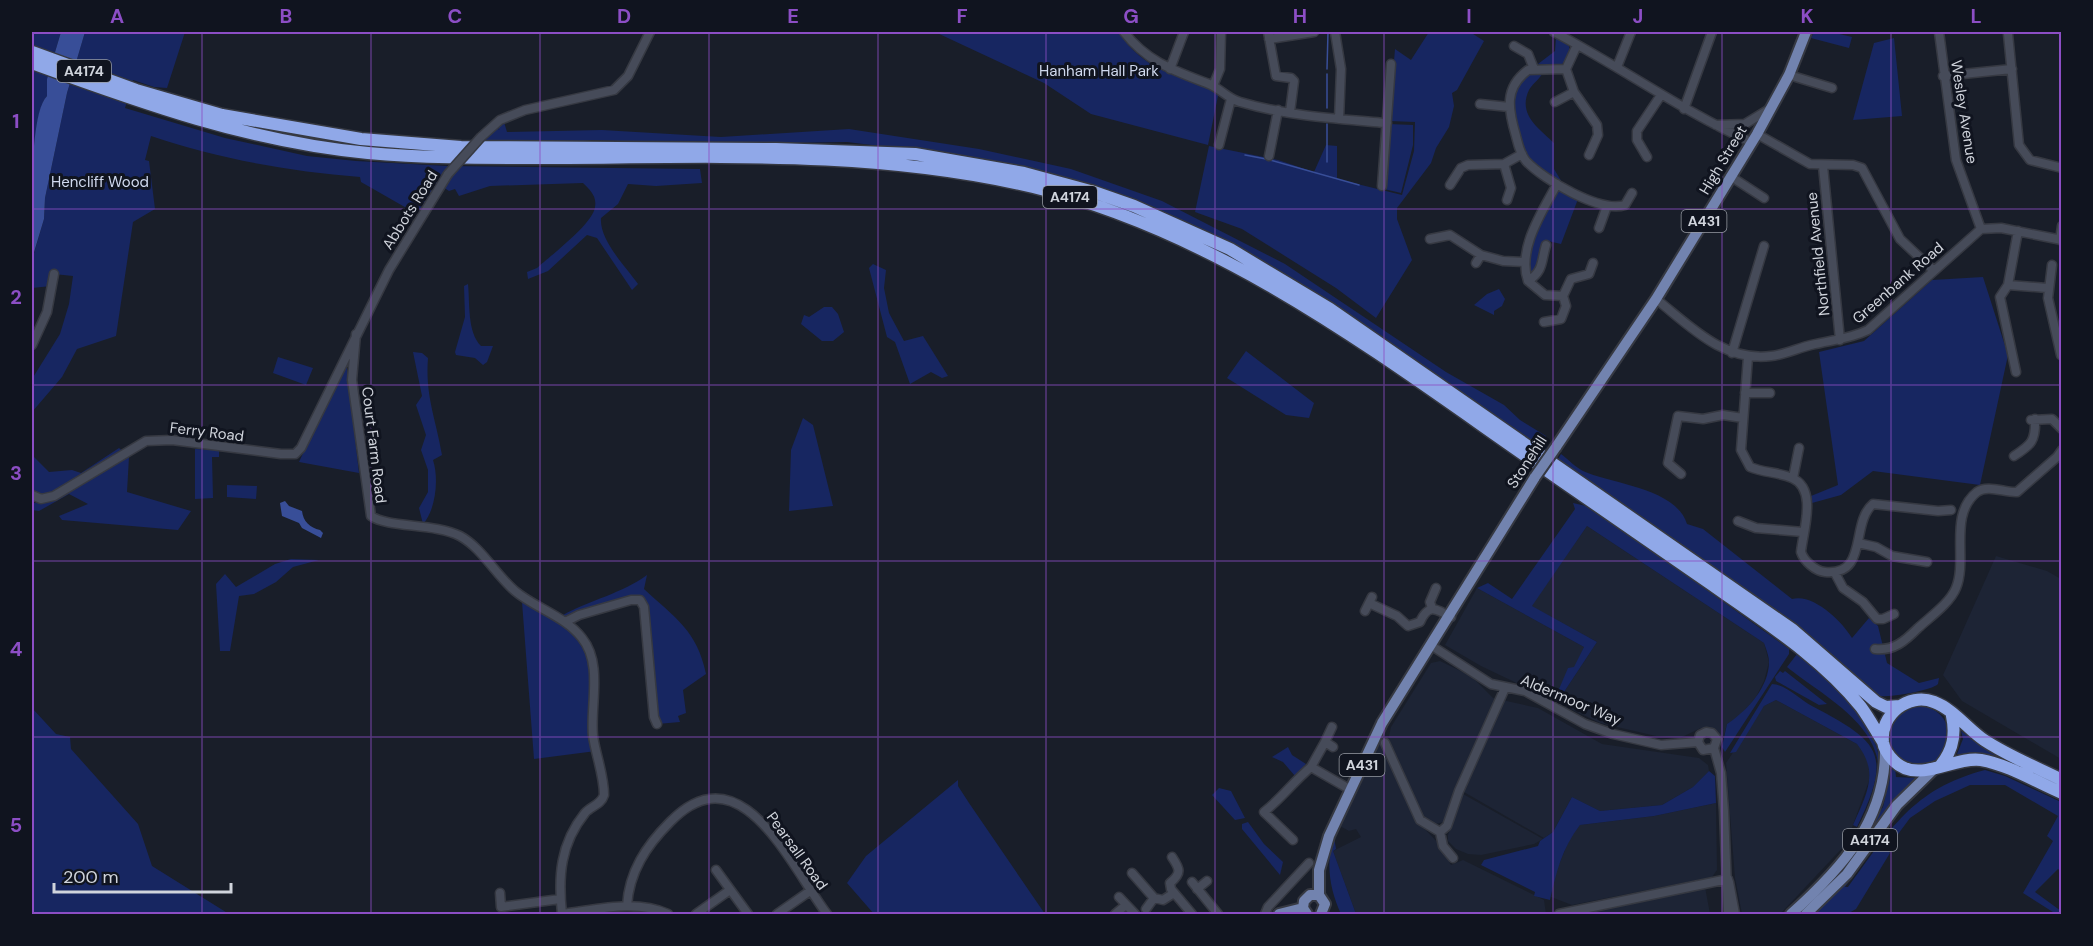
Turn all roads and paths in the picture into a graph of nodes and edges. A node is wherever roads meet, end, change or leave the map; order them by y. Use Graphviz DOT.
graph roads {
  1 [pos="650,32"];
  2 [pos="1124,32"];
  3 [pos="1184,32"];
  4 [pos="1221,32"];
  5 [pos="1314,32"];
  6 [pos="1335,32"];
  7 [pos="1631,32"];
  8 [pos="1712,32"];
  9 [pos="1806,32"];
  10 [pos="1939,32"];
  11 [pos="1560,33"];
  12 [pos="2008,34"];
  13 [pos="1269,35"];
  14 [pos="1577,45"];
  15 [pos="1514,46"];
  16 [pos="32,52"];
  17 [pos="32,63"];
  18 [pos="1391,64"];
  19 [pos="1617,67"];
  20 [pos="1170,69"];
  21 [pos="1534,69"];
  22 [pos="1566,69"];
  23 [pos="2012,69"];
  24 [pos="1788,75"];
  25 [pos="1943,76"];
  26 [pos="1214,86"];
  27 [pos="1832,88"];
  28 [pos="1574,92"];
  29 [pos="135,95"];
  30 [pos="1661,95"];
  31 [pos="1231,99"];
  32 [pos="1556,102"];
  33 [pos="1480,104"];
  34 [pos="1773,104"];
  35 [pos="1509,107"];
  36 [pos="1683,109"];
  37 [pos="1278,110"];
  38 [pos="1290,112"];
  39 [pos="1339,119"];
  40 [pos="1387,123"];
  41 [pos="1710,124"];
  42 [pos="1754,138"];
  43 [pos="1219,145"];
  44 [pos="1522,154"];
  45 [pos="1589,155"];
  46 [pos="1269,156"];
  47 [pos="1647,157"];
  48 [pos="1504,164"];
  49 [pos="1823,166"];
  50 [pos="2061,168"];
  51 [pos="1730,176"];
  52 [pos="1557,184"];
  53 [pos="1450,185"];
  54 [pos="1382,186"];
  55 [pos="1632,193"];
  56 [pos="1764,198"];
  57 [pos="1507,200"];
  58 [pos="1607,206"];
  59 [pos="2061,226"];
  60 [pos="1599,228"];
  61 [pos="1981,229"];
  62 [pos="2018,231"];
  63 [pos="1430,239"];
  64 [pos="2060,240"];
  65 [pos="1546,245"];
  66 [pos="1764,246"];
  67 [pos="1524,262"];
  68 [pos="1593,263"];
  69 [pos="2052,265"];
  70 [pos="1933,270"];
  71 [pos="54,274"];
  72 [pos="1528,281"];
  73 [pos="2008,285"];
  74 [pos="2047,288"];
  75 [pos="1563,296"];
  76 [pos="1656,299"];
  77 [pos="1544,322"];
  78 [pos="356,334"];
  79 [pos="1840,340"];
  80 [pos="32,345"];
  81 [pos="1732,353"];
  82 [pos="2061,355"];
  83 [pos="1748,357"];
  84 [pos="342,364"];
  85 [pos="352,369"];
  86 [pos="2016,372"];
  87 [pos="1745,393"];
  88 [pos="1770,393"];
  89 [pos="1743,418"];
  90 [pos="2061,429"];
  91 [pos="1799,448"];
  92 [pos="2061,450"];
  93 [pos="2014,456"];
  94 [pos="1681,474"];
  95 [pos="1793,478"];
  96 [pos="32,495"];
  97 [pos="1951,510"];
  98 [pos="1741,525"];
  99 [pos="1803,532"];
  100 [pos="1858,543"];
  101 [pos="1927,561"];
  102 [pos="1835,573"];
  103 [pos="1436,588"];
  104 [pos="1369,604"];
  105 [pos="1432,608"];
  106 [pos="1894,614"];
  107 [pos="1451,616"];
  108 [pos="565,622"];
  109 [pos="1432,646"];
  110 [pos="1875,649"];
  111 [pos="1505,688"];
  112 [pos="1900,706"];
  113 [pos="1952,716"];
  114 [pos="657,724"];
  115 [pos="1332,727"];
  116 [pos="1698,742"];
  117 [pos="1385,743"];
  118 [pos="1884,746"];
  119 [pos="1714,748"];
  120 [pos="1939,766"];
  121 [pos="1311,767"];
  122 [pos="2061,780"];
  123 [pos="1351,790"];
  124 [pos="2061,793"];
  125 [pos="1440,832"];
  126 [pos="1293,840"];
  127 [pos="1172,857"];
  128 [pos="1453,858"];
  129 [pos="1309,863"];
  130 [pos="716,870"];
  131 [pos="1132,873"];
  132 [pos="1728,879"];
  133 [pos="1207,881"];
  134 [pos="730,890"];
  135 [pos="810,891"];
  136 [pos="1174,892"];
  137 [pos="500,893"];
  138 [pos="1319,895"];
  139 [pos="1119,897"];
  140 [pos="1154,898"];
  141 [pos="560,899"];
  142 [pos="1126,905"];
  143 [pos="627,906"];
  144 [pos="1146,909"];
  145 [pos="502,911"];
  146 [pos="1305,911"];
  147 [pos="562,914"];
  148 [pos="1323,914"];
  149 [pos="1559,914"];
  150 [pos="668,915"];
  151 [pos="696,915"];
  152 [pos="748,915"];
  153 [pos="777,915"];
  154 [pos="827,915"];
  155 [pos="1115,915"];
  156 [pos="1135,915"];
  157 [pos="1192,915"];
  158 [pos="1218,915"];
  159 [pos="1264,915"];
  160 [pos="1279,915"];
  161 [pos="1728,915"];
  162 [pos="1736,915"];
  163 [pos="1791,915"];
  164 [pos="1806,915"];
  1 -- 78 [label="street, Abbots Road, bridge"];
  2 -- 20 [label="street"];
  3 -- 20 [label="street"];
  4 -- 26 [label="street"];
  5 -- 13 [label="street"];
  6 -- 39 [label="street"];
  7 -- 19 [label="street"];
  8 -- 36 [label="street"];
  9 -- 24 [label="main road, High Street / A431"];
  10 -- 25 [label="street, Wesley Avenue"];
  11 -- 14 [label="street"];
  12 -- 23 [label="street"];
  13 -- 38 [label="street"];
  14 -- 19 [label="street"];
  14 -- 22 [label="street"];
  15 -- 21 [label="street"];
  16 -- 29 [label="highway, A4174"];
  17 -- 29 [label="highway, A4174"];
  18 -- 40 [label="street"];
  19 -- 30 [label="street"];
  20 -- 26 [label="street"];
  21 -- 22 [label="street"];
  21 -- 35 [label="street"];
  22 -- 28 [label="street"];
  23 -- 25 [label="street"];
  23 -- 50 [label="street"];
  24 -- 27 [label="street"];
  24 -- 34 [label="main road, High Street / A431"];
  25 -- 61 [label="street, Wesley Avenue"];
  26 -- 31 [label="street"];
  28 -- 32 [label="street"];
  28 -- 45 [label="street"];
  29 -- 112 [label="highway, A4174"];
  29 -- 118 [label="highway, A4174"];
  30 -- 36 [label="street"];
  30 -- 47 [label="street"];
  31 -- 37 [label="street"];
  31 -- 43 [label="street"];
  33 -- 35 [label="street"];
  34 -- 41 [label="street"];
  34 -- 42 [label="main road, High Street / A431"];
  35 -- 44 [label="street"];
  36 -- 41 [label="street"];
  37 -- 38 [label="street"];
  37 -- 46 [label="street"];
  38 -- 39 [label="street"];
  39 -- 40 [label="street"];
  40 -- 54 [label="street"];
  41 -- 42 [label="street"];
  42 -- 49 [label="street"];
  42 -- 51 [label="main road, High Street / A431"];
  44 -- 48 [label="street"];
  44 -- 52 [label="street"];
  48 -- 53 [label="street"];
  48 -- 57 [label="street"];
  49 -- 70 [label="street"];
  49 -- 79 [label="street, Northfield Avenue"];
  51 -- 56 [label="street"];
  51 -- 76 [label="main road, High Street / A431"];
  52 -- 58 [label="street"];
  52 -- 67 [label="street"];
  55 -- 58 [label="street"];
  58 -- 60 [label="street"];
  59 -- 64 [label="street"];
  61 -- 62 [label="street"];
  61 -- 70 [label="street, Greenbank Road"];
  62 -- 64 [label="street"];
  62 -- 73 [label="street"];
  63 -- 67 [label="street"];
  65 -- 72 [label="street"];
  66 -- 81 [label="street"];
  67 -- 72 [label="street"];
  68 -- 75 [label="street"];
  69 -- 74 [label="street"];
  70 -- 79 [label="street, Greenbank Road"];
  71 -- 80 [label="street"];
  72 -- 75 [label="street"];
  73 -- 74 [label="street"];
  73 -- 86 [label="street"];
  74 -- 82 [label="street"];
  75 -- 77 [label="street"];
  76 -- 81 [label="street, Greenbank Road"];
  76 -- 107 [label="main road, Stonehill / A431, bridge"];
  78 -- 84 [label="street, Ferry Road"];
  78 -- 85 [label="street, Court Farm Road"];
  79 -- 83 [label="street, Greenbank Road"];
  81 -- 83 [label="street, Greenbank Road"];
  83 -- 87 [label="street"];
  84 -- 85 [label="street"];
  84 -- 96 [label="street, Ferry Road"];
  85 -- 108 [label="street, Court Farm Road"];
  87 -- 88 [label="street"];
  87 -- 89 [label="street"];
  89 -- 94 [label="street"];
  89 -- 95 [label="street"];
  90 -- 93 [label="street"];
  91 -- 95 [label="street"];
  92 -- 110 [label="street"];
  95 -- 99 [label="street"];
  97 -- 100 [label="street"];
  98 -- 99 [label="street"];
  99 -- 102 [label="street"];
  100 -- 101 [label="street"];
  100 -- 102 [label="street"];
  102 -- 106 [label="street"];
  103 -- 105 [label="street"];
  104 -- 105 [label="street"];
  105 -- 107 [label="street"];
  107 -- 109 [label="main road, Stonehill / A431"];
  108 -- 114 [label="street"];
  108 -- 141 [label="street, Court Farm Road"];
  109 -- 111 [label="street, Aldermoor Way"];
  109 -- 123 [label="main road, A431"];
  111 -- 116 [label="street, Aldermoor Way"];
  111 -- 125 [label="street, Aldermoor Way"];
  112 -- 113 [label="highway, A4174"];
  112 -- 118 [label="highway, A4174"];
  113 -- 120 [label="highway, A4174"];
  113 -- 122 [label="highway, A4174"];
  115 -- 121 [label="street"];
  116 -- 119 [label="street"];
  116 -- 119 [label="street"];
  117 -- 125 [label="street"];
  118 -- 120 [label="highway, A4174"];
  118 -- 163 [label="main road, A4174"];
  119 -- 132 [label="street"];
  120 -- 124 [label="highway, A4174"];
  120 -- 164 [label="main road, A4174"];
  121 -- 123 [label="street"];
  121 -- 126 [label="street"];
  123 -- 138 [label="main road, A431"];
  125 -- 128 [label="street"];
  127 -- 136 [label="street"];
  129 -- 159 [label="street"];
  130 -- 134 [label="street"];
  131 -- 140 [label="street"];
  132 -- 149 [label="street"];
  132 -- 161 [label="street"];
  132 -- 162 [label="street"];
  133 -- 158 [label="street"];
  134 -- 151 [label="street"];
  134 -- 152 [label="street"];
  135 -- 143 [label="street, Pearsall Road"];
  135 -- 153 [label="street"];
  135 -- 154 [label="street, Pearsall Road"];
  136 -- 140 [label="street"];
  136 -- 157 [label="street"];
  137 -- 145 [label="street"];
  138 -- 146 [label="main road"];
  138 -- 148 [label="main road, A431"];
  139 -- 142 [label="street"];
  140 -- 144 [label="street"];
  141 -- 145 [label="street"];
  141 -- 147 [label="street, Court Farm Road"];
  142 -- 155 [label="street"];
  142 -- 156 [label="street"];
  143 -- 147 [label="street"];
  143 -- 150 [label="street"];
  146 -- 160 [label="main road"];
}
